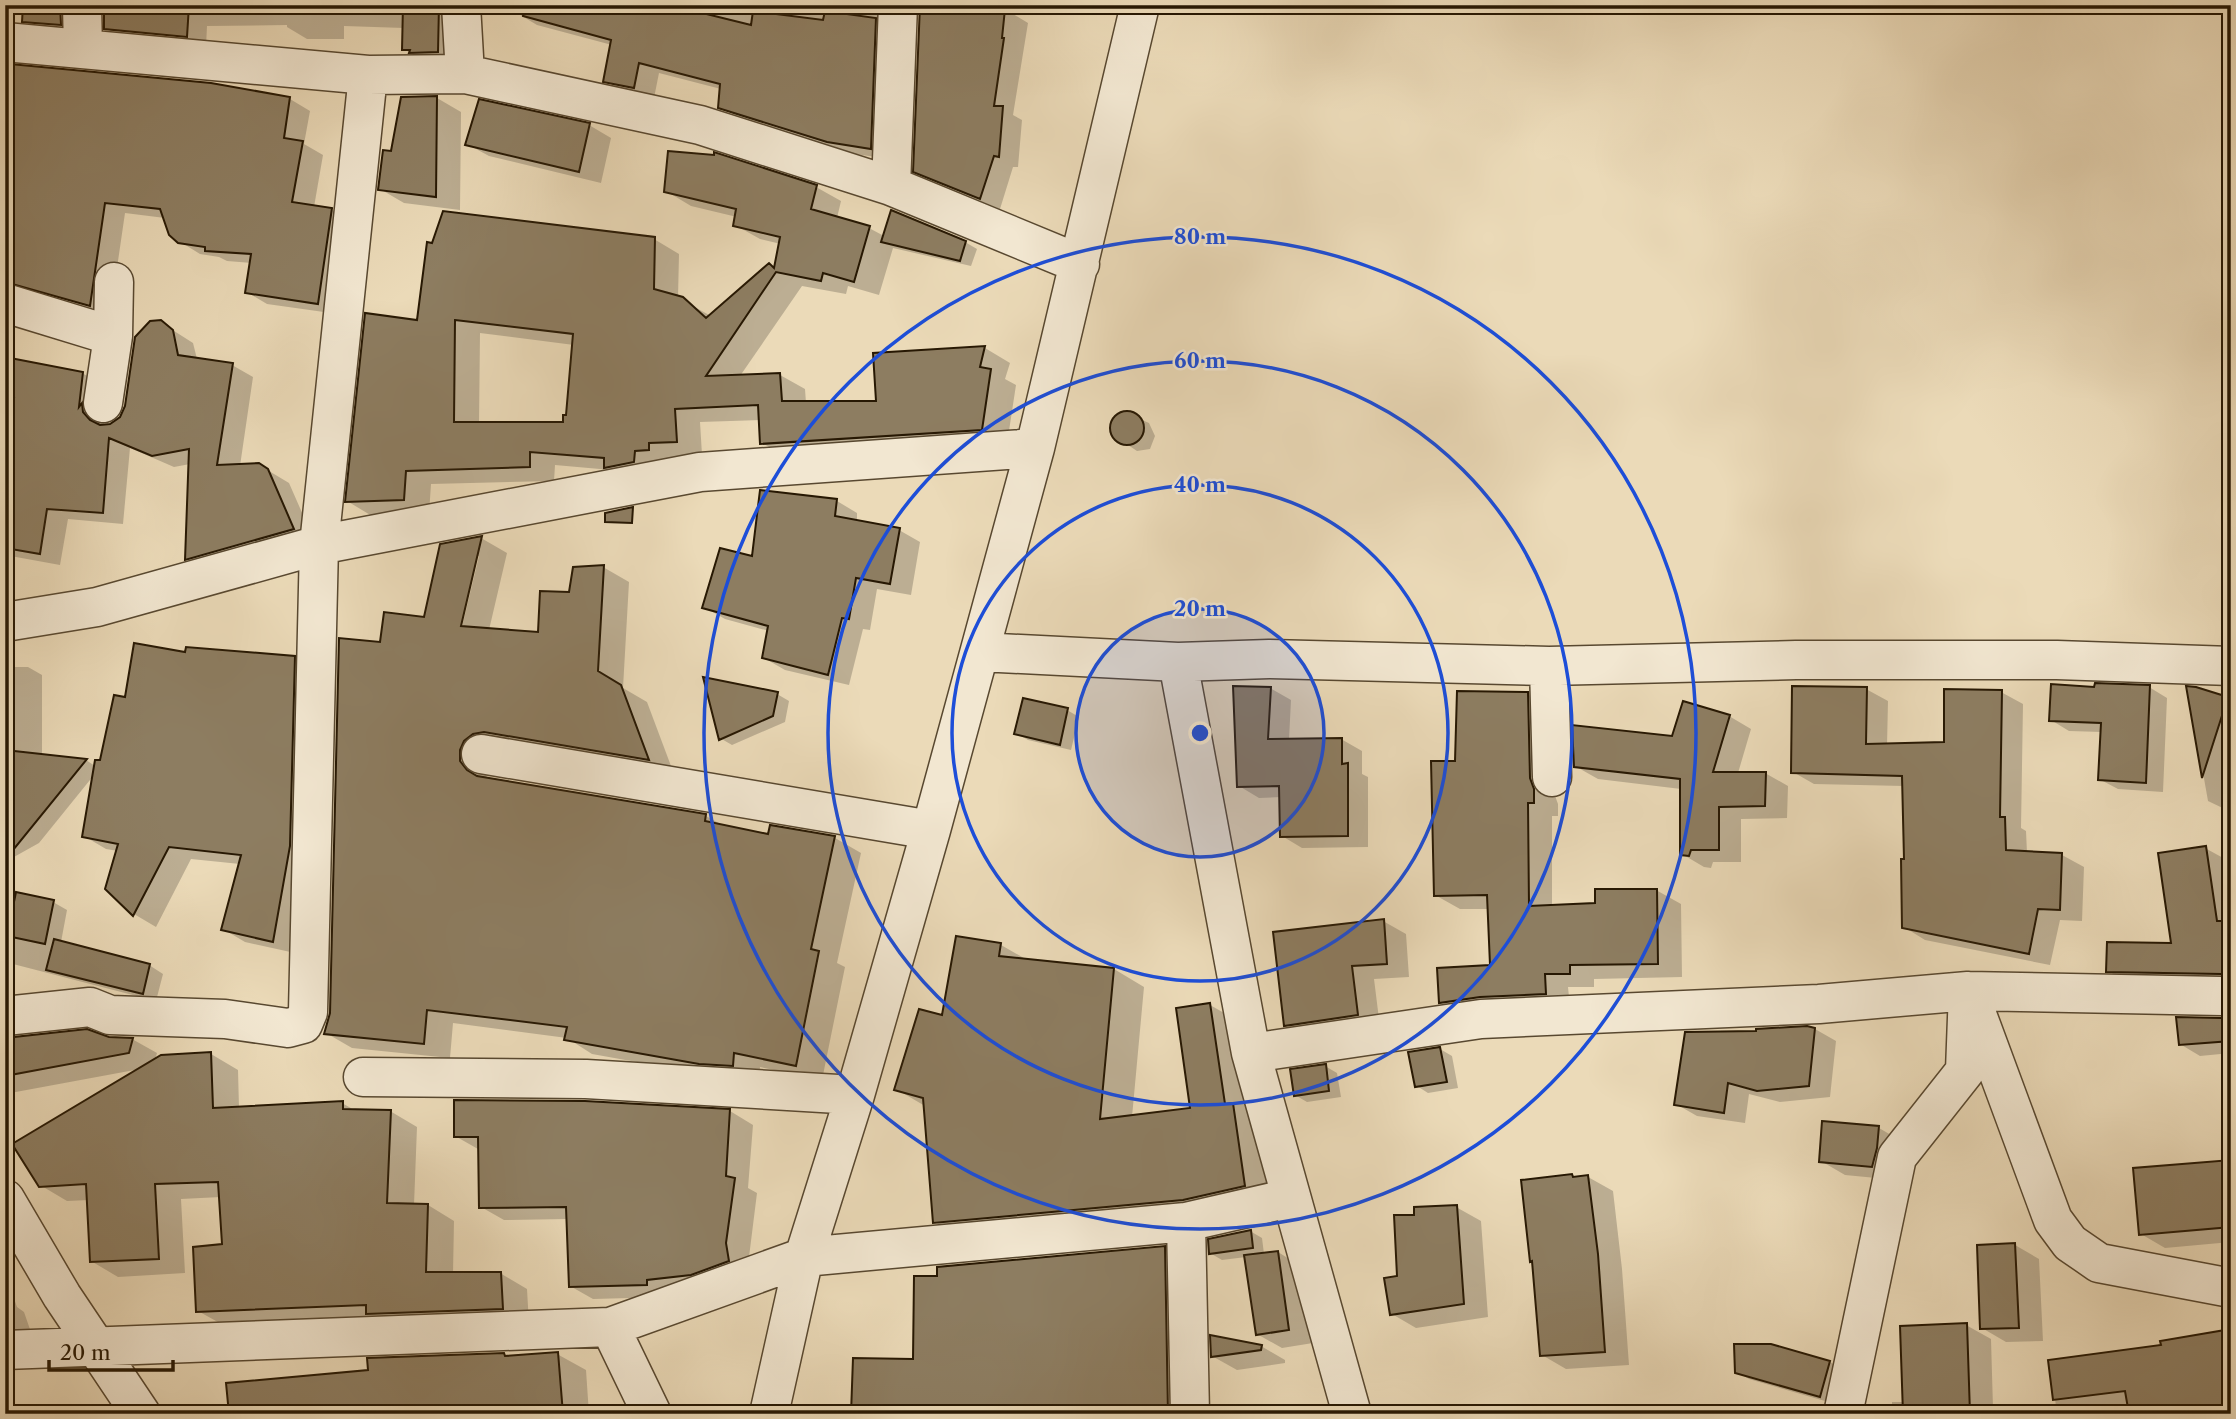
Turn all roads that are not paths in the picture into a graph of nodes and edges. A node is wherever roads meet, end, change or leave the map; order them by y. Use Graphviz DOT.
graph roads {
  1 [pos="82,5"];
  2 [pos="461,5"];
  3 [pos="898,5"];
  4 [pos="1140,5"];
  5 [pos="5,43"];
  6 [pos="83,49"];
  7 [pos="466,74"];
  8 [pos="368,75"];
  9 [pos="891,186"];
  10 [pos="1080,264"];
  11 [pos="114,282"];
  12 [pos="5,303"];
  13 [pos="113,336"];
  14 [pos="103,402"];
  15 [pos="1035,448"];
  16 [pos="319,545"];
  17 [pos="5,622"];
  18 [pos="980,652"];
  19 [pos="1178,662"];
  20 [pos="1549,666"];
  21 [pos="2231,666"];
  22 [pos="481,754"];
  23 [pos="1552,776"];
  24 [pos="931,830"];
  25 [pos="1968,991"];
  26 [pos="2222,996"];
  27 [pos="5,1016"];
  28 [pos="1251,1053"];
  29 [pos="363,1077"];
  30 [pos="855,1095"];
  31 [pos="1290,1198"];
  32 [pos="5,1199"];
  33 [pos="1186,1222"];
  34 [pos="804,1257"];
  35 [pos="2231,1288"];
  36 [pos="610,1327"];
  37 [pos="99,1348"];
  38 [pos="5,1350"];
  39 [pos="141,1414"];
  40 [pos="652,1414"];
  41 [pos="769,1414"];
  42 [pos="1190,1414"];
  43 [pos="1352,1414"];
  44 [pos="1843,1414"];
  1 -- 6 [label="street"];
  2 -- 7 [label="street"];
  3 -- 9 [label="street"];
  4 -- 10 [label="street"];
  5 -- 6 [label="street"];
  6 -- 8 [label="street"];
  7 -- 8 [label="street"];
  7 -- 9 [label="street"];
  8 -- 16 [label="street"];
  9 -- 10 [label="street"];
  10 -- 15 [label="street"];
  11 -- 13 [label="street"];
  12 -- 13 [label="street"];
  13 -- 14 [label="street"];
  15 -- 16 [label="street"];
  15 -- 18 [label="street"];
  16 -- 17 [label="street"];
  16 -- 27 [label="street"];
  18 -- 19 [label="street"];
  18 -- 24 [label="street"];
  19 -- 20 [label="street"];
  19 -- 28 [label="street"];
  20 -- 21 [label="street"];
  20 -- 23 [label="street"];
  22 -- 24 [label="street"];
  24 -- 30 [label="street"];
  25 -- 26 [label="street"];
  25 -- 28 [label="street"];
  25 -- 35 [label="street"];
  25 -- 44 [label="street"];
  28 -- 31 [label="street"];
  29 -- 30 [label="street"];
  30 -- 34 [label="street"];
  31 -- 33 [label="street"];
  31 -- 43 [label="street"];
  32 -- 37 [label="street"];
  33 -- 34 [label="street"];
  33 -- 42 [label="street"];
  34 -- 36 [label="street"];
  34 -- 41 [label="street"];
  36 -- 37 [label="street"];
  36 -- 40 [label="street"];
  37 -- 38 [label="street"];
  37 -- 39 [label="street"];
}
